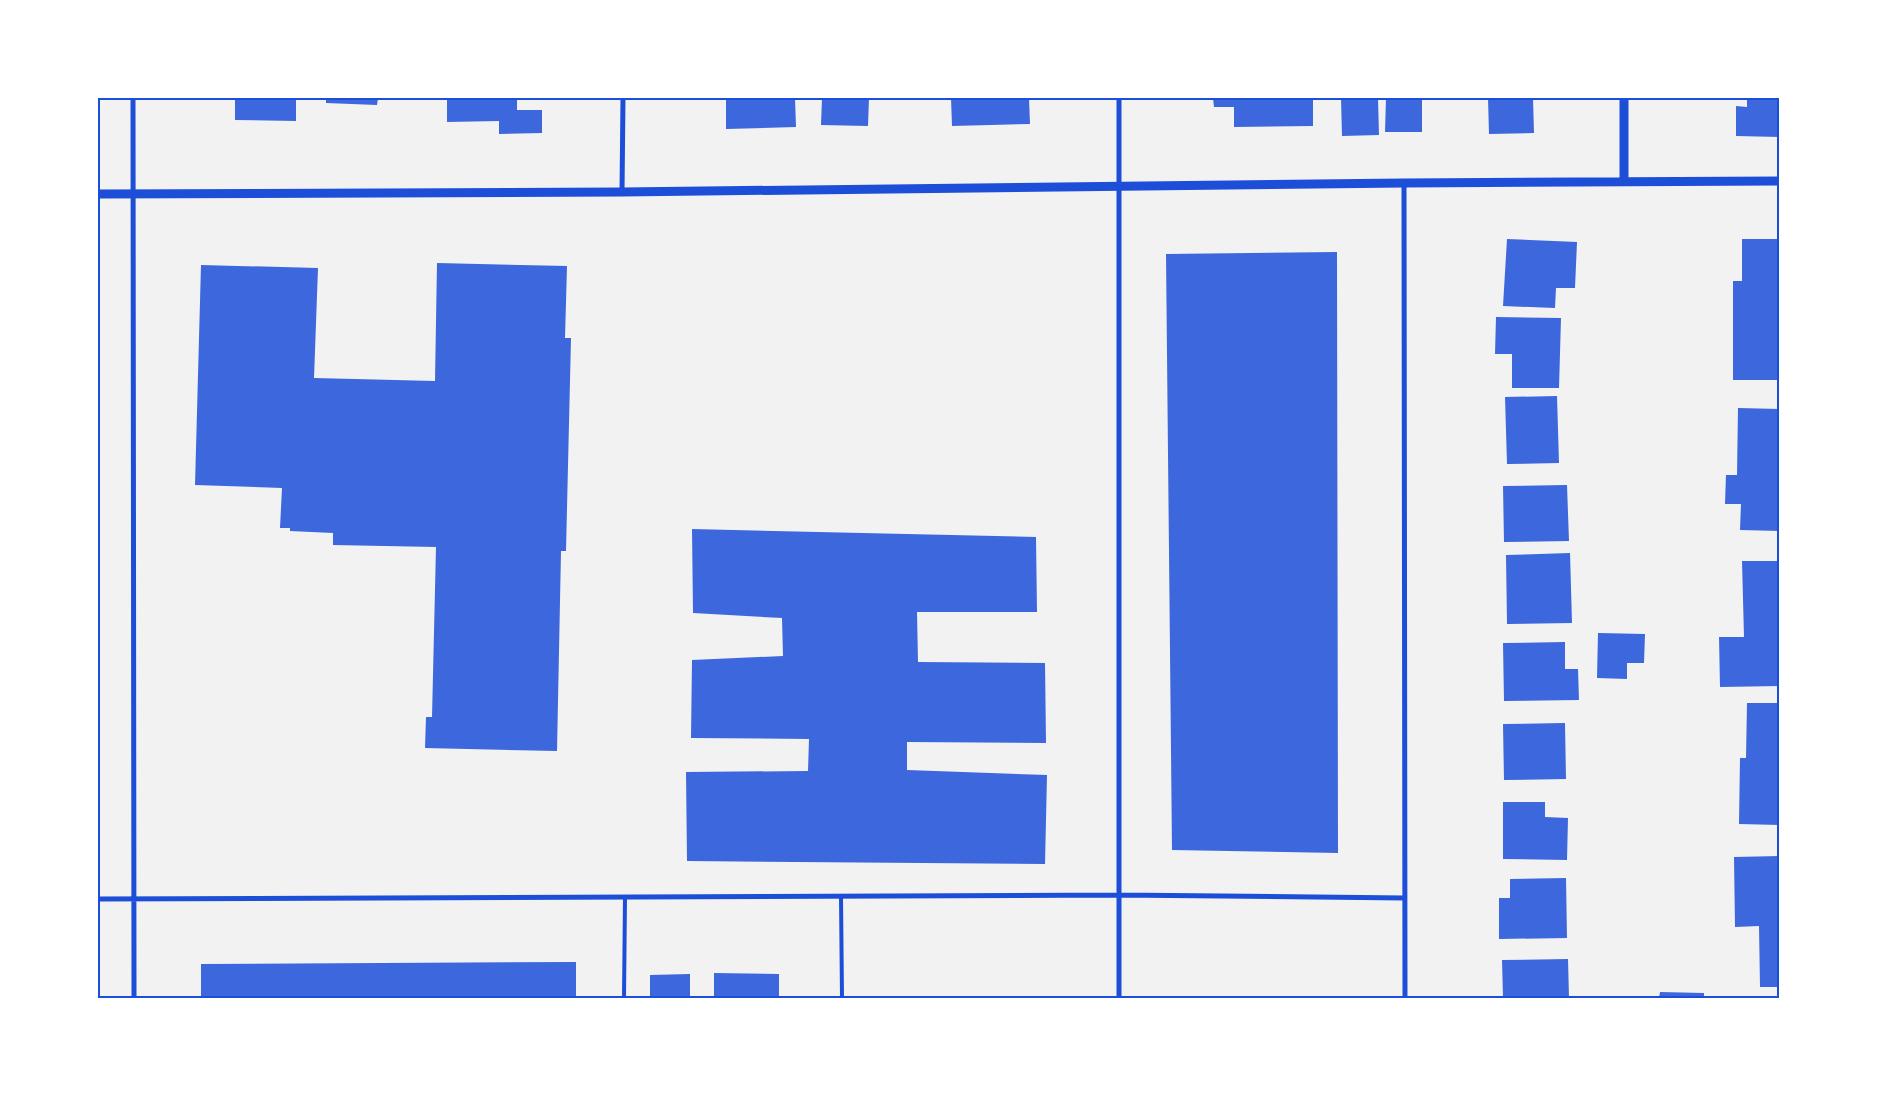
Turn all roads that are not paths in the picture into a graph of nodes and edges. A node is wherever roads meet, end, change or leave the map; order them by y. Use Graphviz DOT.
graph roads {
  1 [pos="133,98"];
  2 [pos="623,98"];
  3 [pos="1119,98"];
  4 [pos="1624,98"];
  5 [pos="1624,181"];
  6 [pos="1780,181"];
  7 [pos="1404,182"];
  8 [pos="1119,186"];
  9 [pos="622,192"];
  10 [pos="98,194"];
  11 [pos="132,194"];
  12 [pos="1119,895"];
  13 [pos="841,896"];
  14 [pos="625,897"];
  15 [pos="1405,898"];
  16 [pos="98,899"];
  17 [pos="134,899"];
  18 [pos="134,998"];
  19 [pos="624,998"];
  20 [pos="842,998"];
  21 [pos="1118,998"];
  22 [pos="1405,998"];
  1 -- 11 [label="street"];
  2 -- 9 [label="street"];
  3 -- 8 [label="street"];
  4 -- 5 [label="street"];
  5 -- 6 [label="street"];
  5 -- 7 [label="street"];
  7 -- 8 [label="street"];
  7 -- 15 [label="street"];
  8 -- 9 [label="street"];
  8 -- 12 [label="street"];
  9 -- 11 [label="street"];
  10 -- 11 [label="street"];
  11 -- 17 [label="street"];
  12 -- 13 [label="street"];
  12 -- 15 [label="street"];
  12 -- 21 [label="street"];
  13 -- 14 [label="street"];
  13 -- 20 [label="lane"];
  14 -- 17 [label="street"];
  14 -- 19 [label="lane"];
  15 -- 22 [label="street"];
  16 -- 17 [label="street"];
  17 -- 18 [label="street"];
}
